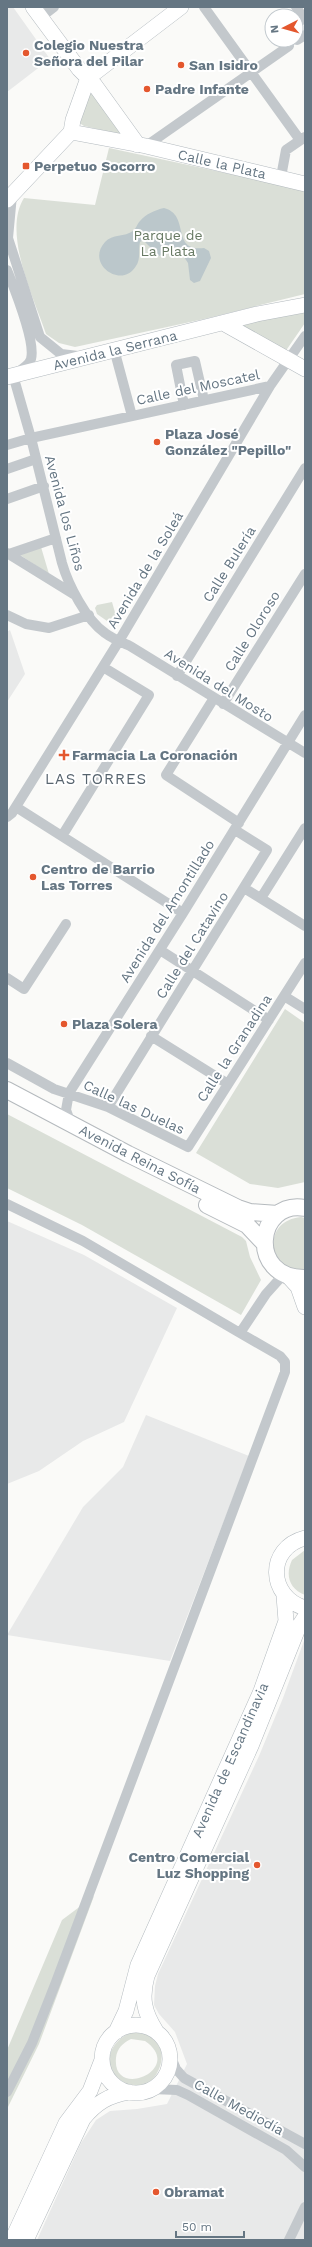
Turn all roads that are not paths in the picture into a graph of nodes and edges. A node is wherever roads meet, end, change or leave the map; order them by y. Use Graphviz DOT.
graph roads {
  1 [pos="54,7"];
  2 [pos="181,7"];
  3 [pos="204,7"];
  4 [pos="296,7"];
  5 [pos="37,12"];
  6 [pos="305,20"];
  7 [pos="286,48"];
  8 [pos="252,72"];
  9 [pos="88,78"];
  10 [pos="71,132"];
  11 [pos="303,139"];
  12 [pos="142,146"];
  13 [pos="281,177"];
  14 [pos="305,184"];
  15 [pos="9,197"];
  16 [pos="7,270"];
  17 [pos="305,305"];
  18 [pos="222,324"];
  19 [pos="305,336"];
  20 [pos="114,349"];
  21 [pos="89,357"];
  22 [pos="287,360"];
  23 [pos="305,369"];
  24 [pos="10,376"];
  25 [pos="270,386"];
  26 [pos="204,400"];
  27 [pos="184,405"];
  28 [pos="132,416"];
  29 [pos="32,438"];
  30 [pos="7,445"];
  31 [pos="36,459"];
  32 [pos="305,468"];
  33 [pos="7,469"];
  34 [pos="44,486"];
  35 [pos="7,499"];
  36 [pos="56,538"];
  37 [pos="8,553"];
  38 [pos="305,574"];
  39 [pos="76,596"];
  40 [pos="89,614"];
  41 [pos="8,615"];
  42 [pos="119,641"];
  43 [pos="103,667"];
  44 [pos="177,676"];
  45 [pos="214,698"];
  46 [pos="223,704"];
  47 [pos="305,715"];
  48 [pos="288,743"];
  49 [pos="305,753"];
  50 [pos="16,807"];
  51 [pos="7,817"];
  52 [pos="237,827"];
  53 [pos="305,828"];
  54 [pos="62,836"];
  55 [pos="244,888"];
  56 [pos="261,898"];
  57 [pos="183,913"];
  58 [pos="66,924"];
  59 [pos="305,926"];
  60 [pos="160,950"];
  61 [pos="305,963"];
  62 [pos="192,971"];
  63 [pos="7,978"];
  64 [pos="284,996"];
  65 [pos="305,1009"];
  66 [pos="269,1020"];
  67 [pos="151,1036"];
  68 [pos="7,1064"];
  69 [pos="228,1084"];
  70 [pos="7,1090"];
  71 [pos="69,1093"];
  72 [pos="7,1101"];
  73 [pos="108,1107"];
  74 [pos="72,1125"];
  75 [pos="188,1147"];
  76 [pos="7,1204"];
  77 [pos="305,1208"];
  78 [pos="278,1214"];
  79 [pos="264,1243"];
  80 [pos="281,1272"];
  81 [pos="305,1278"];
  82 [pos="269,1289"];
  83 [pos="305,1307"];
  84 [pos="240,1333"];
  85 [pos="303,1536"];
  86 [pos="284,1596"];
  87 [pos="305,1608"];
  88 [pos="305,1616"];
  89 [pos="156,2031"];
  90 [pos="116,2032"];
  91 [pos="170,2055"];
  92 [pos="102,2060"];
  93 [pos="152,2089"];
  94 [pos="7,2092"];
  95 [pos="129,2092"];
  96 [pos="305,2144"];
  97 [pos="305,2166"];
  98 [pos="305,2206"];
  99 [pos="12,2240"];
  100 [pos="26,2240"];
  101 [pos="289,2240"];
  1 -- 5 [label="street"];
  2 -- 9 [label="street"];
  3 -- 8 [label="street"];
  4 -- 6 [label="street"];
  5 -- 9 [label="street"];
  7 -- 8 [label="street"];
  8 -- 11 [label="street"];
  8 -- 12 [label="street"];
  9 -- 10 [label="street"];
  9 -- 12 [label="street"];
  10 -- 12 [label="street, Calle la Plata"];
  10 -- 15 [label="street"];
  11 -- 13 [label="street"];
  12 -- 13 [label="street, Calle la Plata"];
  13 -- 14 [label="street, Calle la Plata"];
  15 -- 21 [label="street"];
  16 -- 24 [label="street"];
  17 -- 18 [label="street, Avenida la Serrana"];
  18 -- 20 [label="street, Avenida la Serrana"];
  18 -- 22 [label="street"];
  19 -- 22 [label="street, Avenida de la Soleá"];
  20 -- 21 [label="street, Avenida la Serrana"];
  20 -- 28 [label="street, Calle del Moscatel"];
  21 -- 24 [label="street, Avenida la Serrana"];
  22 -- 23 [label="street"];
  22 -- 25 [label="street, Avenida de la Soleá"];
  24 -- 29 [label="street, Avenida los Liños"];
  25 -- 26 [label="street, Calle del Moscatel"];
  25 -- 42 [label="street, Avenida de la Soleá"];
  26 -- 27 [label="street, Calle del Moscatel"];
  26 -- 27 [label="street"];
  27 -- 28 [label="street, Calle del Moscatel"];
  28 -- 29 [label="street, Calle del Moscatel"];
  29 -- 30 [label="street, Calle del Moscatel"];
  29 -- 31 [label="street, Avenida los Liños"];
  31 -- 33 [label="street"];
  31 -- 34 [label="street, Avenida los Liños"];
  32 -- 44 [label="street, Calle Bulería"];
  34 -- 35 [label="street"];
  34 -- 36 [label="street, Avenida los Liños"];
  36 -- 37 [label="street"];
  36 -- 39 [label="street, Avenida los Liños"];
  37 -- 39 [label="street"];
  38 -- 46 [label="street, Calle Oloroso"];
  39 -- 40 [label="street, Avenida los Liños"];
  40 -- 41 [label="street"];
  40 -- 42 [label="street, Avenida los Liños"];
  42 -- 43 [label="street, Avenida de la Soleá"];
  42 -- 44 [label="street, Avenida del Mosto"];
  43 -- 50 [label="street, Avenida de la Soleá"];
  43 -- 54 [label="street"];
  44 -- 45 [label="street, Avenida del Mosto"];
  45 -- 46 [label="street, Avenida del Mosto"];
  45 -- 52 [label="street"];
  46 -- 48 [label="street, Avenida del Mosto"];
  47 -- 48 [label="street, Avenida del Amontillado"];
  48 -- 49 [label="street, Avenida del Mosto"];
  48 -- 52 [label="street, Avenida del Amontillado"];
  50 -- 51 [label="street, Avenida de la Soleá"];
  50 -- 54 [label="street"];
  52 -- 55 [label="street, Calle del Catavino"];
  52 -- 57 [label="street, Avenida del Amontillado"];
  53 -- 56 [label="street"];
  54 -- 57 [label="street"];
  55 -- 56 [label="street"];
  55 -- 62 [label="street, Calle del Catavino"];
  56 -- 59 [label="street"];
  57 -- 60 [label="street, Avenida del Amontillado"];
  58 -- 63 [label="street"];
  60 -- 62 [label="street"];
  60 -- 71 [label="street, Avenida del Amontillado"];
  61 -- 64 [label="street, Calle la Granadina"];
  62 -- 66 [label="street"];
  62 -- 67 [label="street, Calle del Catavino"];
  64 -- 65 [label="street"];
  64 -- 66 [label="street, Calle la Granadina"];
  66 -- 69 [label="street, Calle la Granadina"];
  67 -- 69 [label="street"];
  67 -- 73 [label="street, Calle del Catavino"];
  68 -- 71 [label="street, Calle las Duelas"];
  69 -- 75 [label="street, Calle la Granadina"];
  70 -- 74 [label="main road, Avenida Reina Sofía"];
  71 -- 73 [label="street, Calle las Duelas"];
  71 -- 74 [label="street, Avenida del Amontillado"];
  72 -- 79 [label="main road, Avenida Reina Sofía"];
  73 -- 75 [label="street, Calle las Duelas"];
  74 -- 78 [label="main road, Avenida Reina Sofía"];
  76 -- 84 [label="street"];
  77 -- 78 [label="main road, Avenida Reina Sofía"];
  78 -- 79 [label="main road"];
  79 -- 80 [label="main road, Avenida Reina Sofía"];
  80 -- 81 [label="main road"];
  80 -- 82 [label="street"];
  80 -- 82 [label="street"];
  80 -- 83 [label="street"];
  82 -- 84 [label="street"];
  84 -- 94 [label="street"];
  85 -- 86 [label="street, Avenida de Escandinavia"];
  86 -- 87 [label="street"];
  86 -- 90 [label="street, Avenida de Escandinavia"];
  88 -- 89 [label="street, Avenida de Escandinavia"];
  89 -- 90 [label="street"];
  89 -- 91 [label="street, Avenida de Escandinavia"];
  90 -- 92 [label="street, Avenida de Escandinavia"];
  91 -- 93 [label="street"];
  91 -- 96 [label="street, Calle Mediodía"];
  92 -- 95 [label="street"];
  92 -- 99 [label="street, Avenida de Escandinavia"];
  93 -- 95 [label="street"];
  93 -- 97 [label="street, Calle Mediodía"];
  95 -- 100 [label="street"];
  98 -- 101 [label="street"];
}
